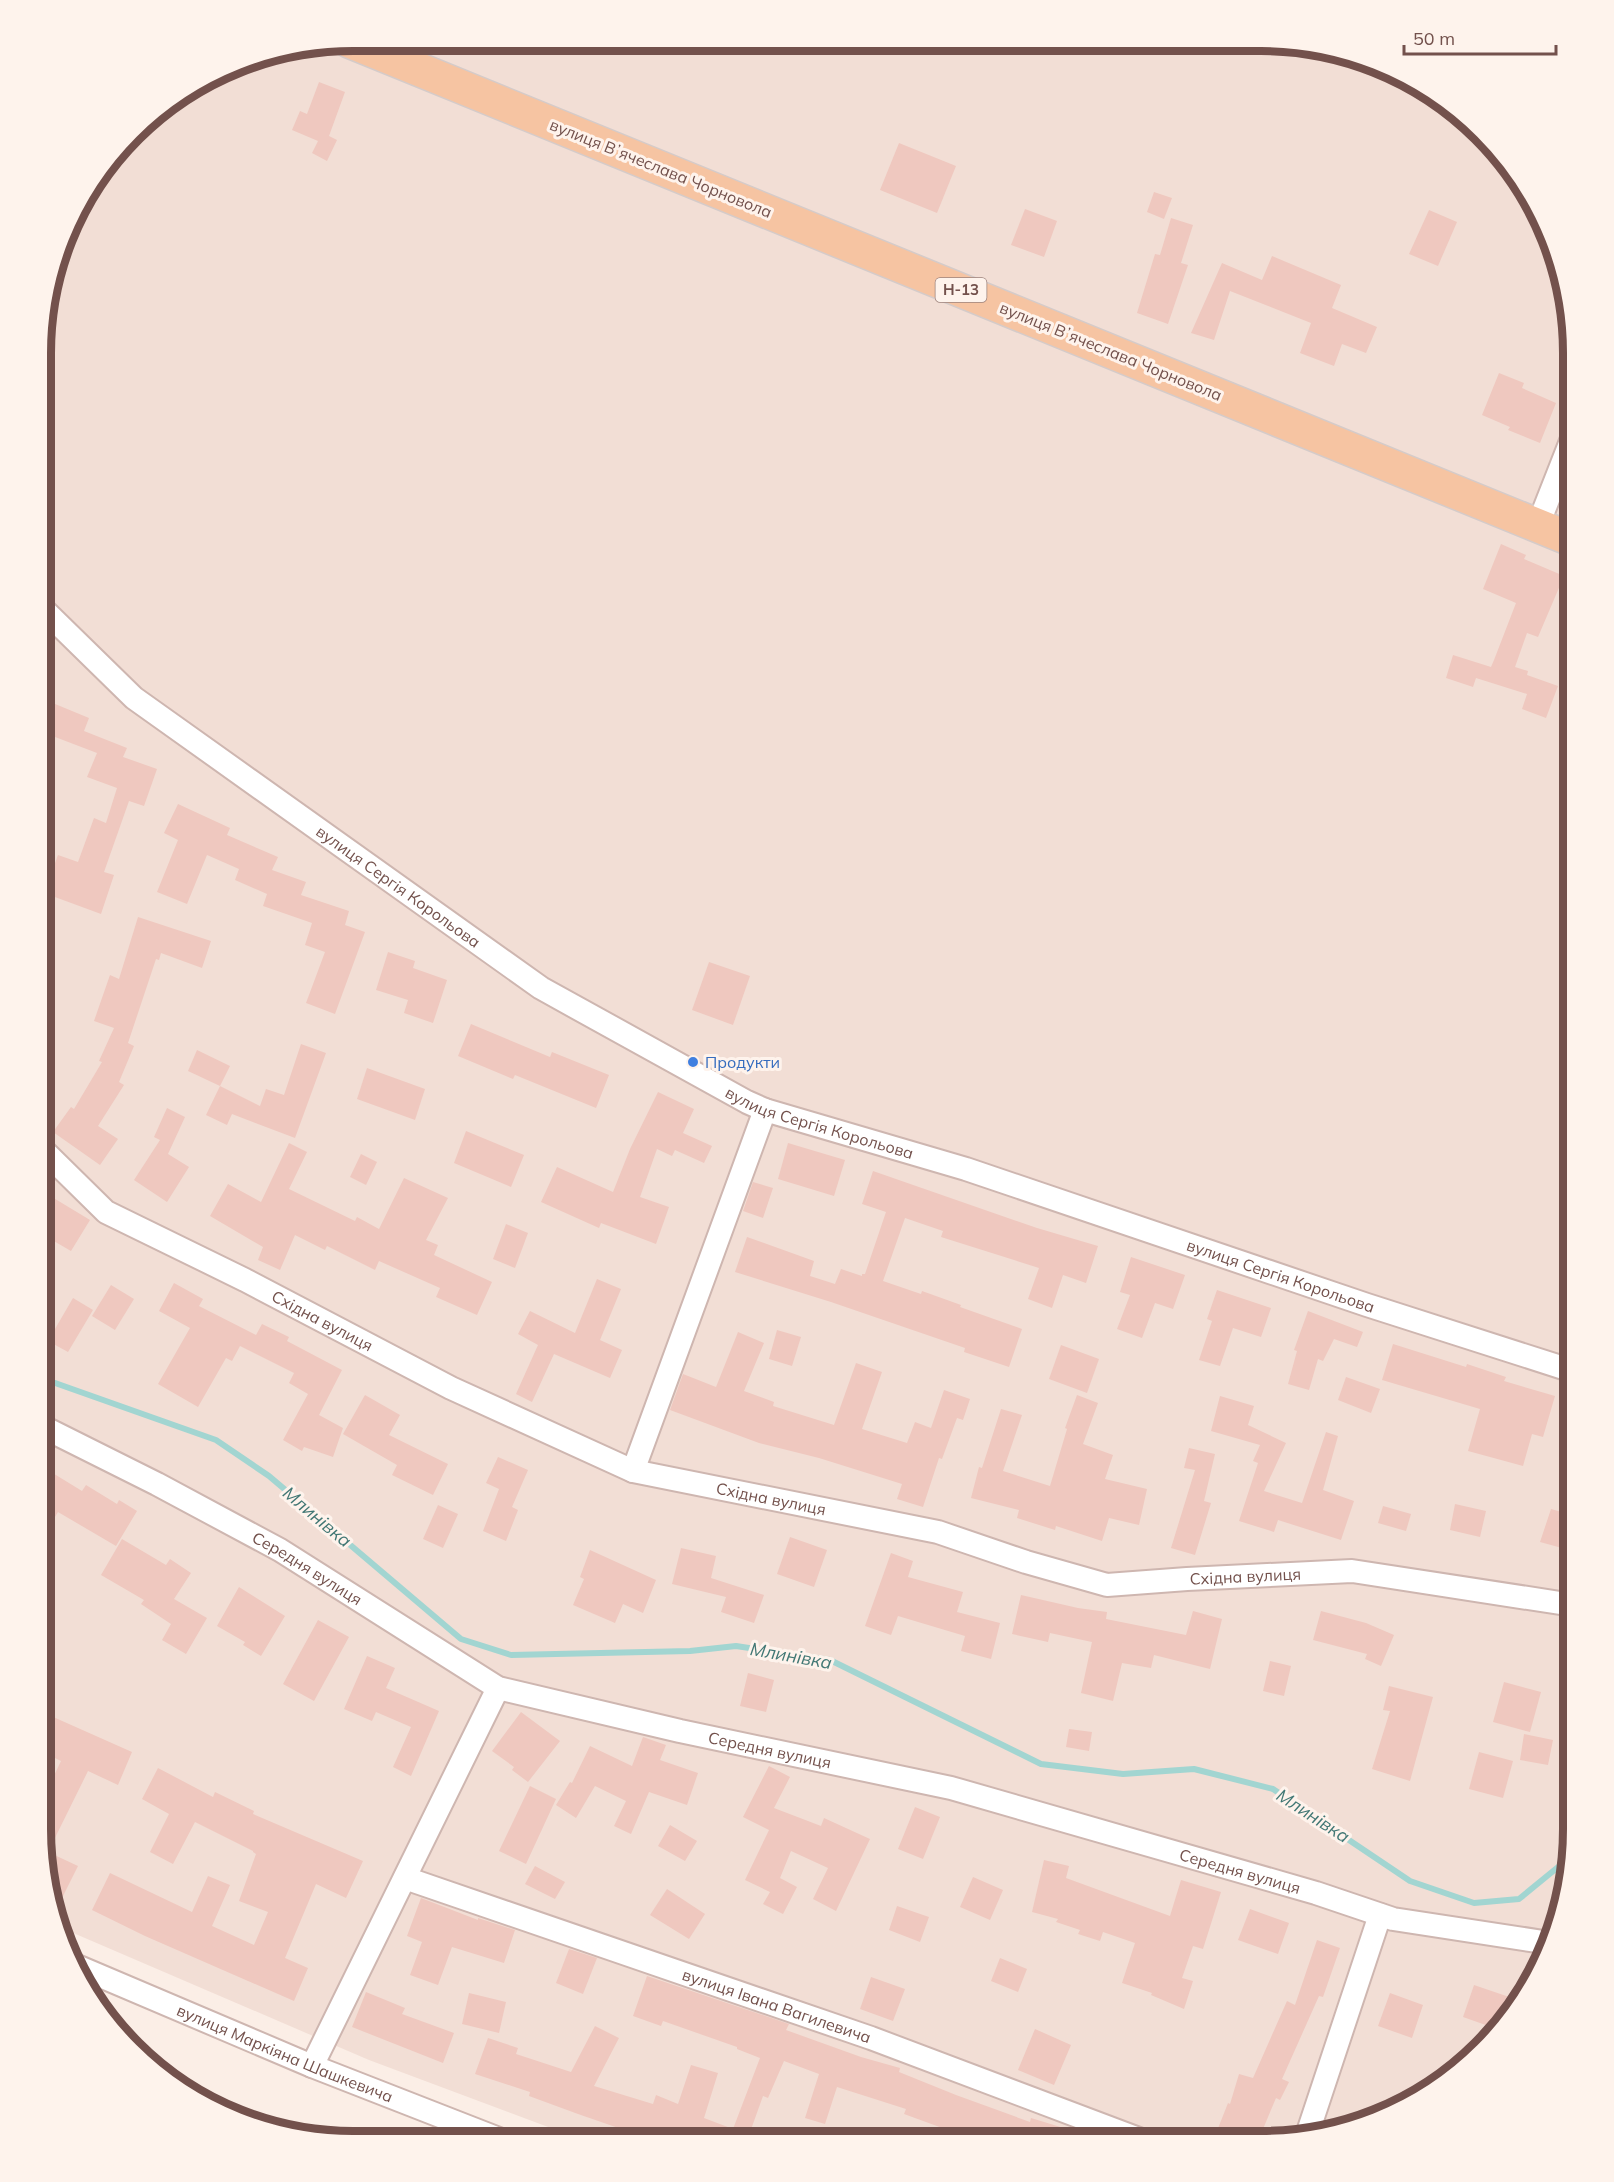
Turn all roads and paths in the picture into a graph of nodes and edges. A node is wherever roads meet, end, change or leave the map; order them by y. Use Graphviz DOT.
graph roads {
  1 [pos="375,51"];
  2 [pos="1563,463"];
  3 [pos="1538,525"];
  4 [pos="1563,536"];
  5 [pos="51,617"];
  6 [pos="765,1110"];
  7 [pos="51,1158"];
  8 [pos="1563,1368"];
  9 [pos="51,1431"];
  10 [pos="633,1471"];
  11 [pos="1563,1603"];
  12 [pos="498,1688"];
  13 [pos="405,1878"];
  14 [pos="1380,1915"];
  15 [pos="1541,1942"];
  16 [pos="87,1970"];
  17 [pos="312,2066"];
  18 [pos="1310,2127"];
  19 [pos="479,2131"];
  20 [pos="1117,2131"];
  1 -- 3 [label="main road, вулиця Вʼячеслава Чорновола / Н-13"];
  2 -- 3 [label="street"];
  3 -- 4 [label="main road, вулиця Вʼячеслава Чорновола / Н-13"];
  5 -- 6 [label="street, вулиця Сергія Корольова"];
  6 -- 8 [label="street, вулиця Сергія Корольова"];
  6 -- 10 [label="street"];
  7 -- 10 [label="street, Східна вулиця"];
  9 -- 12 [label="street, Середня вулиця"];
  10 -- 11 [label="street, Східна вулиця"];
  12 -- 13 [label="street"];
  12 -- 14 [label="street, Середня вулиця"];
  13 -- 17 [label="street"];
  13 -- 20 [label="street, вулиця Івана Вагилевича"];
  14 -- 15 [label="street, Середня вулиця"];
  14 -- 18 [label="street"];
  16 -- 17 [label="street, вулиця Маркіяна Шашкевича"];
  17 -- 19 [label="street, вулиця Маркіяна Шашкевича"];
}
